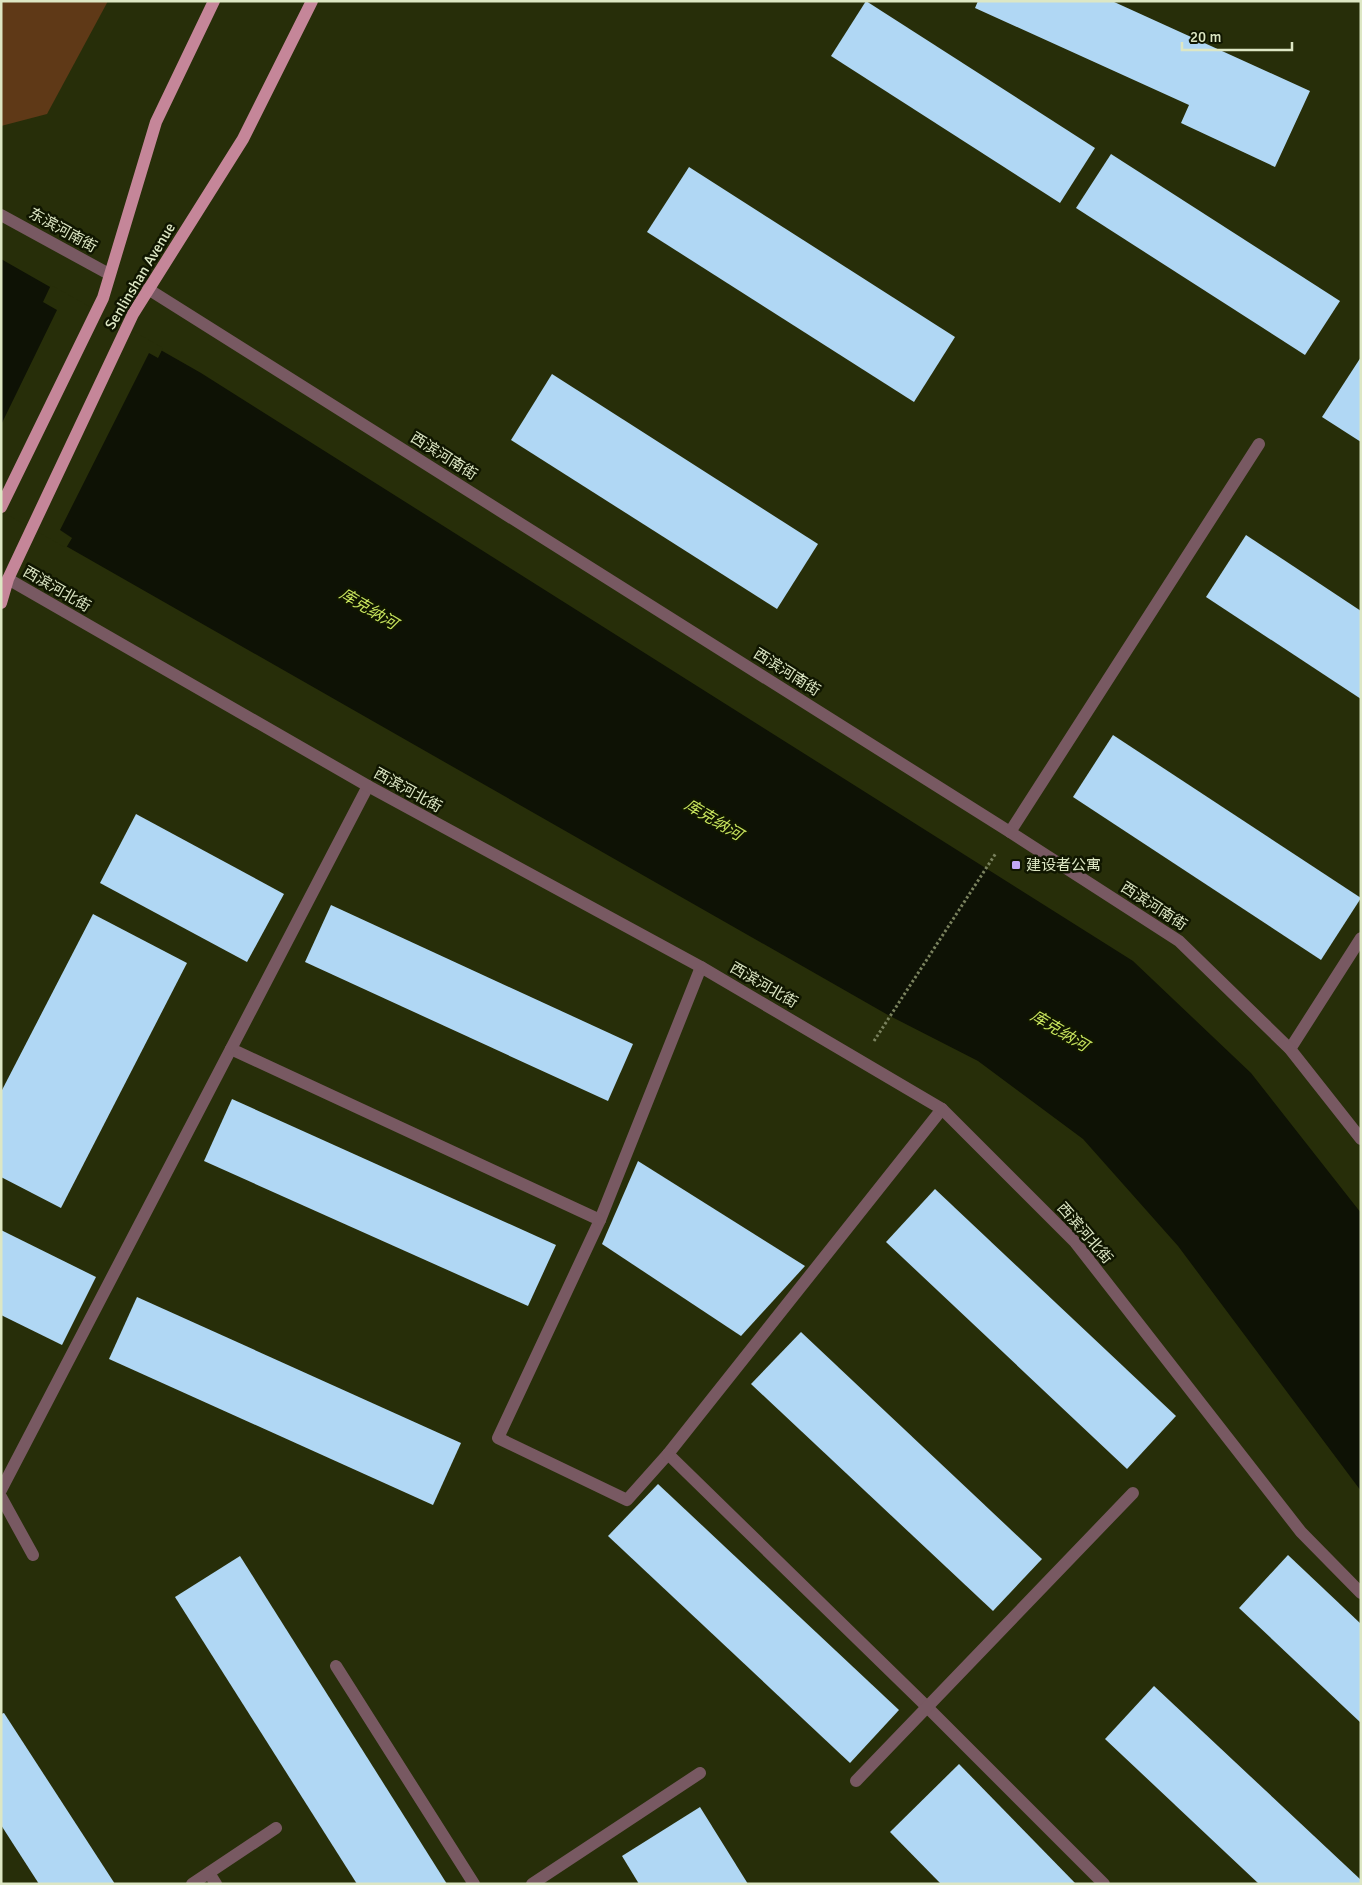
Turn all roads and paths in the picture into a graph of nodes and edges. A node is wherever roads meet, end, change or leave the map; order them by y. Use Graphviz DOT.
graph roads {
  1 [pos="214,1"];
  2 [pos="312,1"];
  3 [pos="1,214"];
  4 [pos="109,274"];
  5 [pos="148,289"];
  6 [pos="1259,444"];
  7 [pos="1,507"];
  8 [pos="8,579"];
  9 [pos="1,603"];
  10 [pos="368,786"];
  11 [pos="1010,832"];
  12 [pos="991,859"];
  13 [pos="1361,938"];
  14 [pos="701,967"];
  15 [pos="887,1020"];
  16 [pos="231,1049"];
  17 [pos="1290,1049"];
  18 [pos="942,1109"];
  19 [pos="1361,1139"];
  20 [pos="600,1220"];
  21 [pos="668,1454"];
  22 [pos="1,1490"];
  23 [pos="1134,1493"];
  24 [pos="1,1497"];
  25 [pos="33,1555"];
  26 [pos="1361,1593"];
  27 [pos="336,1666"];
  28 [pos="927,1707"];
  29 [pos="700,1773"];
  30 [pos="856,1781"];
  31 [pos="276,1828"];
  32 [pos="209,1873"];
  33 [pos="192,1884"];
  34 [pos="216,1884"];
  35 [pos="474,1884"];
  36 [pos="532,1884"];
  37 [pos="1104,1884"];
  1 -- 4 [label="main road, Senlinshan Avenue"];
  2 -- 5 [label="main road, Senlinshan Avenue"];
  3 -- 4 [label="street, 东滨河南街"];
  4 -- 7 [label="main road, Senlinshan Avenue"];
  5 -- 8 [label="main road, Senlinshan Avenue"];
  5 -- 11 [label="street, 西滨河南街"];
  6 -- 11 [label="street"];
  8 -- 9 [label="main road, Senlinshan Avenue"];
  8 -- 10 [label="street, 西滨河北街"];
  10 -- 14 [label="street, 西滨河北街"];
  10 -- 16 [label="street"];
  11 -- 17 [label="street, 西滨河南街"];
  12 -- 15 [label="path"];
  13 -- 17 [label="street"];
  14 -- 18 [label="street, 西滨河北街"];
  14 -- 20 [label="street"];
  16 -- 20 [label="street"];
  16 -- 22 [label="street"];
  17 -- 19 [label="street, 西滨河南街"];
  18 -- 21 [label="street"];
  18 -- 26 [label="street, 西滨河北街"];
  20 -- 21 [label="street"];
  21 -- 28 [label="street"];
  23 -- 28 [label="street"];
  24 -- 25 [label="street"];
  27 -- 35 [label="street"];
  28 -- 30 [label="street"];
  28 -- 37 [label="street"];
  29 -- 36 [label="street"];
  31 -- 32 [label="street"];
  32 -- 33 [label="street"];
  32 -- 34 [label="street"];
}
